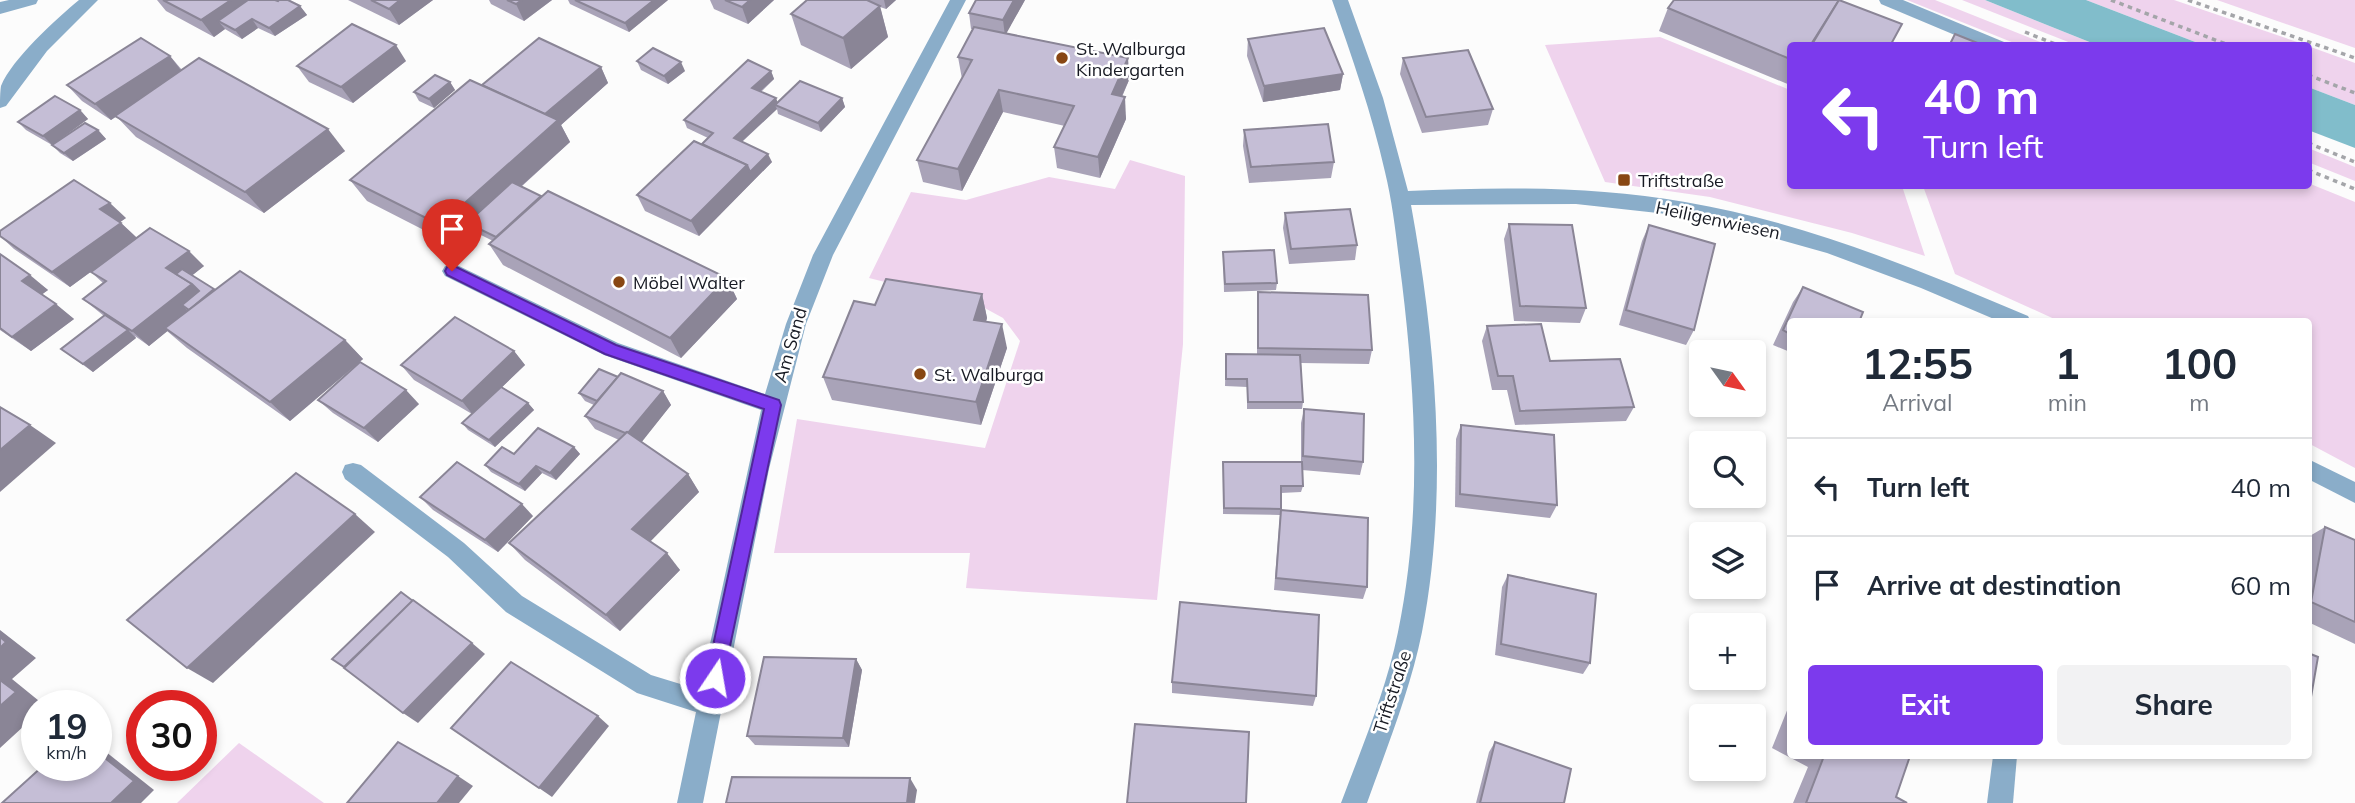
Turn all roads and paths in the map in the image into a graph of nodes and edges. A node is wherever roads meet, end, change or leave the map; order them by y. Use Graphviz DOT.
graph roads {
  1 [pos="30,0"];
  2 [pos="90,0"];
  3 [pos="958,0"];
  4 [pos="1340,0"];
  5 [pos="1887,0"];
  6 [pos="2111,0"];
  7 [pos="2188,0"];
  8 [pos="0,8"];
  9 [pos="1988,42"];
  10 [pos="2221,42"];
  11 [pos="2309,42"];
  12 [pos="2312,43"];
  13 [pos="2355,58"];
  14 [pos="2312,77"];
  15 [pos="2355,93"];
  16 [pos="0,102"];
  17 [pos="2312,145"];
  18 [pos="2355,162"];
  19 [pos="2312,172"];
  20 [pos="2355,189"];
  21 [pos="1400,198"];
  22 [pos="452,271"];
  23 [pos="2011,318"];
  24 [pos="773,405"];
  25 [pos="2312,470"];
  26 [pos="354,472"];
  27 [pos="2355,492"];
  28 [pos="710,705"];
  29 [pos="2005,759"];
  30 [pos="690,803"];
  31 [pos="1354,803"];
  32 [pos="2000,803"];
  1 -- 8 [label="street"];
  2 -- 16 [label="street"];
  3 -- 24 [label="street, Am Sand"];
  4 -- 21 [label="street, Triftstraße"];
  5 -- 9 [label="street"];
  6 -- 10 [label="path"];
  7 -- 11 [label="path"];
  12 -- 13 [label="path"];
  14 -- 15 [label="path"];
  17 -- 18 [label="path"];
  19 -- 20 [label="path"];
  21 -- 23 [label="street, Heiligenwiesen"];
  21 -- 31 [label="street, Triftstraße"];
  22 -- 24 [label="street"];
  24 -- 28 [label="street, Am Sand"];
  25 -- 27 [label="street"];
  26 -- 28 [label="street"];
  28 -- 30 [label="street, Am Sand"];
  29 -- 32 [label="street"];
}
